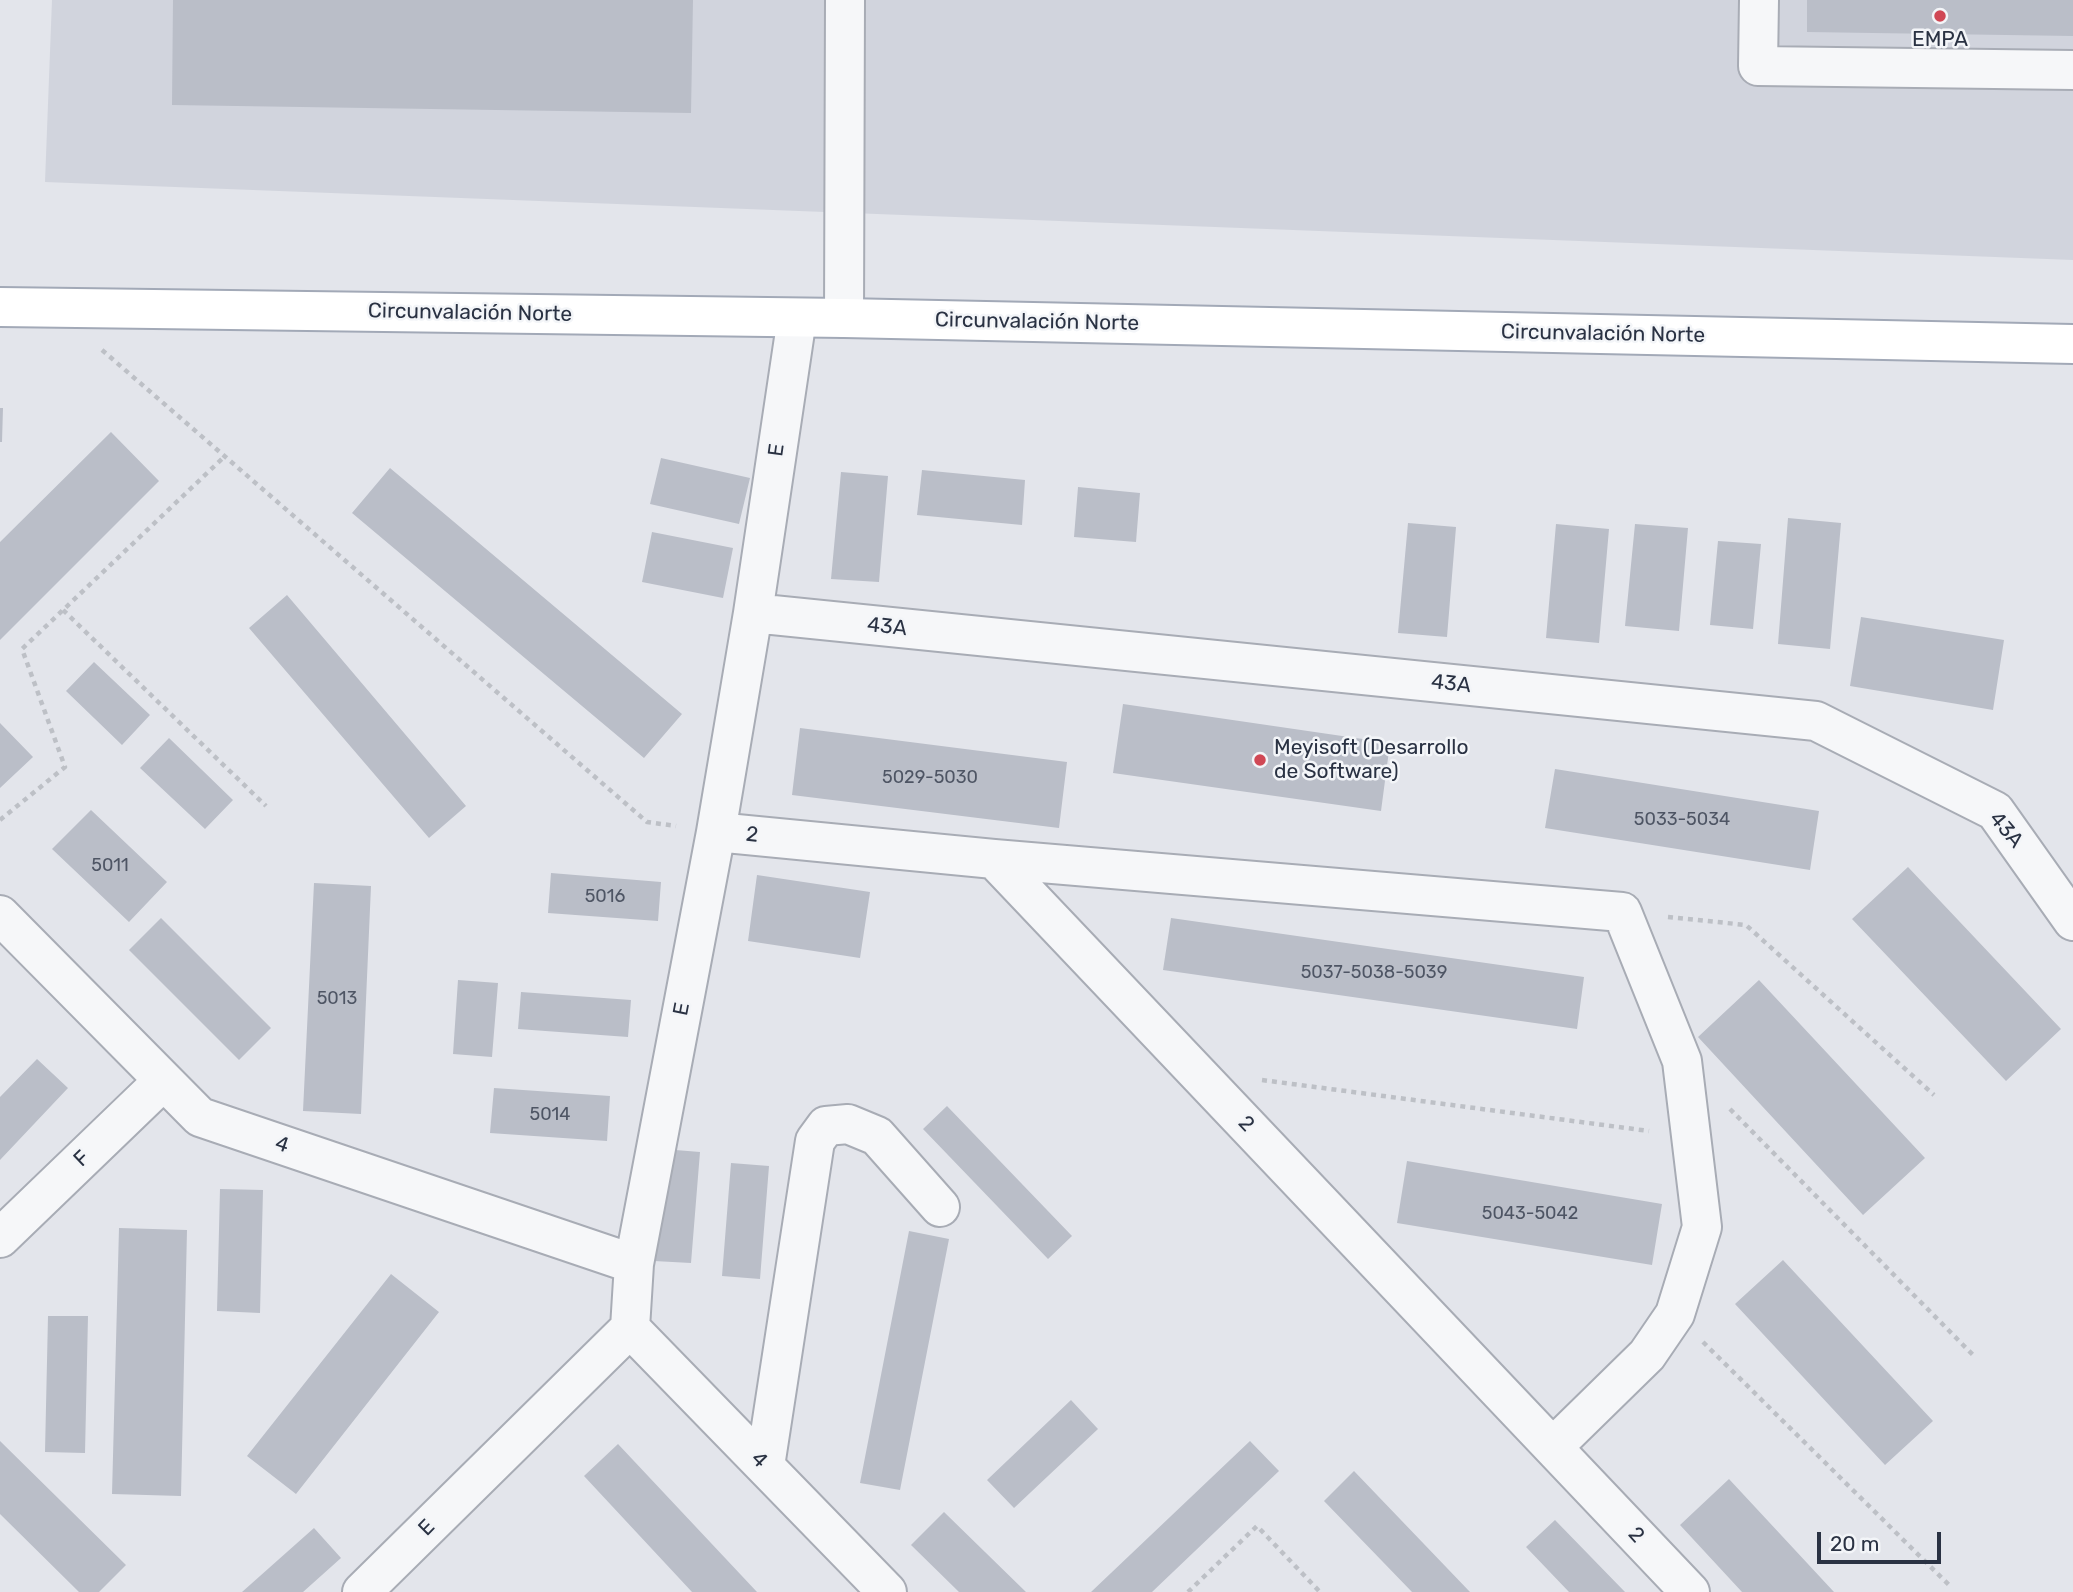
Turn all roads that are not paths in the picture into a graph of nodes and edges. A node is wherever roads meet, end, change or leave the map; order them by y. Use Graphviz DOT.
graph roads {
  1 [pos="845,0"];
  2 [pos="1759,0"];
  3 [pos="2073,70"];
  4 [pos="0,307"];
  5 [pos="797,318"];
  6 [pos="844,318"];
  7 [pos="2073,344"];
  8 [pos="753,613"];
  9 [pos="716,832"];
  10 [pos="994,859"];
  11 [pos="0,915"];
  12 [pos="2073,921"];
  13 [pos="163,1081"];
  14 [pos="940,1207"];
  15 [pos="0,1238"];
  16 [pos="634,1264"];
  17 [pos="630,1328"];
  18 [pos="1553,1447"];
  19 [pos="765,1466"];
  20 [pos="362,1592"];
  21 [pos="887,1592"];
  22 [pos="1690,1592"];
  1 -- 6 [label="street"];
  2 -- 3 [label="street"];
  4 -- 5 [label="main road, Circunvalación Norte"];
  5 -- 6 [label="main road, Circunvalación Norte"];
  5 -- 8 [label="street, E"];
  6 -- 7 [label="main road, Circunvalación Norte"];
  8 -- 9 [label="street, E"];
  8 -- 12 [label="street, 43A"];
  9 -- 10 [label="street, 2"];
  9 -- 16 [label="street, E"];
  10 -- 18 [label="street, 2"];
  10 -- 18 [label="street"];
  11 -- 13 [label="street, 4"];
  13 -- 15 [label="street, F"];
  13 -- 16 [label="street, 4"];
  14 -- 19 [label="street"];
  16 -- 17 [label="street, E"];
  17 -- 19 [label="street, 4"];
  17 -- 20 [label="street, E"];
  18 -- 22 [label="street, 2"];
  19 -- 21 [label="street, 4"];
}
